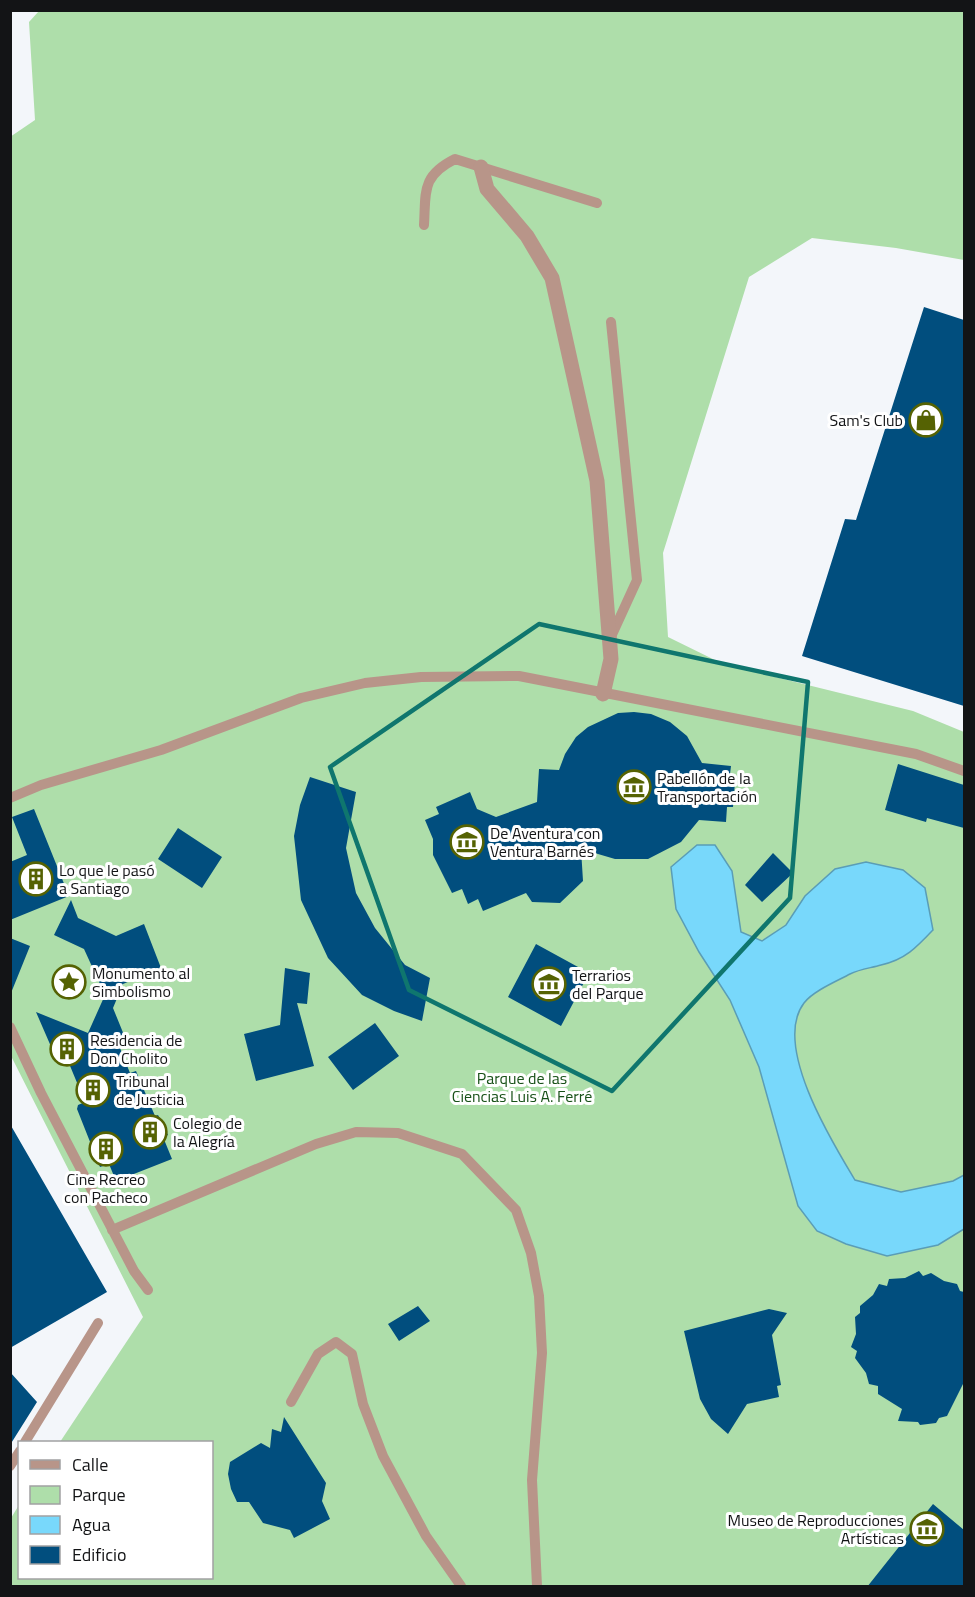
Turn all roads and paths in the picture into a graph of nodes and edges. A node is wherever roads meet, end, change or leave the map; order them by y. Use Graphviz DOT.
graph roads {
  1 [pos="481,167"];
  2 [pos="597,203"];
  3 [pos="423,225"];
  4 [pos="611,322"];
  5 [pos="610,639"];
  6 [pos="603,694"];
  7 [pos="964,771"];
  8 [pos="10,798"];
  9 [pos="10,1027"];
  10 [pos="112,1230"];
  11 [pos="148,1290"];
  12 [pos="98,1323"];
  13 [pos="291,1402"];
  14 [pos="26,1441"];
  15 [pos="461,1587"];
  16 [pos="537,1587"];
  1 -- 2 [label="lane"];
  1 -- 3 [label="lane"];
  1 -- 5 [label="street"];
  4 -- 5 [label="lane"];
  5 -- 6 [label="street"];
  6 -- 7 [label="lane"];
  6 -- 8 [label="lane"];
  9 -- 10 [label="lane"];
  10 -- 11 [label="lane"];
  10 -- 16 [label="lane"];
  12 -- 14 [label="lane"];
  13 -- 15 [label="lane"];
}
